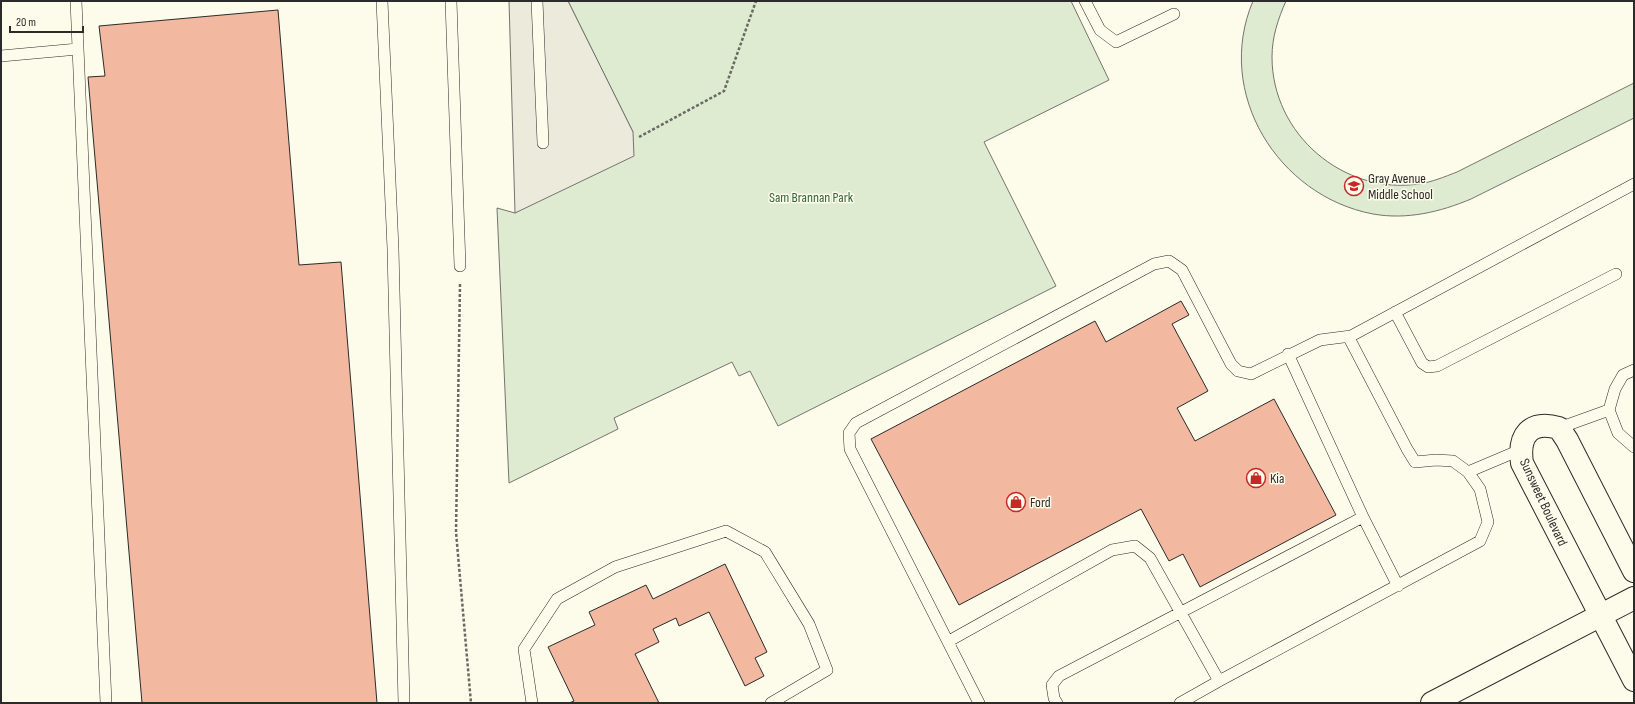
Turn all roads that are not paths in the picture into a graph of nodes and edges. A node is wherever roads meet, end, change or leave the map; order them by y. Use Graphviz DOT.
graph roads {
  1 [pos="76,1"];
  2 [pos="382,1"];
  3 [pos="452,1"];
  4 [pos="537,1"];
  5 [pos="1085,1"];
  6 [pos="1174,14"];
  7 [pos="78,49"];
  8 [pos="1,56"];
  9 [pos="543,143"];
  10 [pos="1634,184"];
  11 [pos="460,266"];
  12 [pos="1616,274"];
  13 [pos="1395,312"];
  14 [pos="1348,336"];
  15 [pos="1288,354"];
  16 [pos="1634,370"];
  17 [pos="1609,410"];
  18 [pos="1559,428"];
  19 [pos="1634,447"];
  20 [pos="1520,450"];
  21 [pos="1468,472"];
  22 [pos="1363,517"];
  23 [pos="1634,571"];
  24 [pos="1398,586"];
  25 [pos="1634,598"];
  26 [pos="1180,611"];
  27 [pos="1600,616"];
  28 [pos="949,641"];
  29 [pos="1634,680"];
  30 [pos="1219,681"];
  31 [pos="106,703"];
  32 [pos="404,703"];
  33 [pos="532,703"];
  34 [pos="770,703"];
  35 [pos="979,703"];
  36 [pos="1057,703"];
  37 [pos="1180,703"];
  38 [pos="1432,703"];
  1 -- 7 [label="lane"];
  2 -- 32 [label="lane"];
  3 -- 11 [label="lane"];
  4 -- 9 [label="lane"];
  5 -- 6 [label="lane"];
  7 -- 8 [label="lane"];
  7 -- 31 [label="lane"];
  10 -- 13 [label="lane"];
  12 -- 13 [label="lane"];
  13 -- 14 [label="lane"];
  14 -- 15 [label="lane"];
  14 -- 21 [label="lane"];
  15 -- 22 [label="lane"];
  15 -- 28 [label="lane"];
  16 -- 17 [label="lane"];
  17 -- 18 [label="lane"];
  17 -- 19 [label="lane"];
  18 -- 20 [label="main road, Sunsweet Boulevard"];
  18 -- 23 [label="main road"];
  20 -- 21 [label="lane"];
  20 -- 27 [label="main road, Sunsweet Boulevard"];
  21 -- 24 [label="lane"];
  22 -- 24 [label="lane"];
  22 -- 26 [label="lane"];
  24 -- 30 [label="lane"];
  25 -- 27 [label="main road"];
  26 -- 28 [label="lane"];
  26 -- 30 [label="lane"];
  26 -- 36 [label="lane"];
  27 -- 29 [label="main road, Sunsweet Boulevard"];
  27 -- 38 [label="main road"];
  28 -- 35 [label="lane"];
  30 -- 37 [label="lane"];
  33 -- 34 [label="lane"];
}
